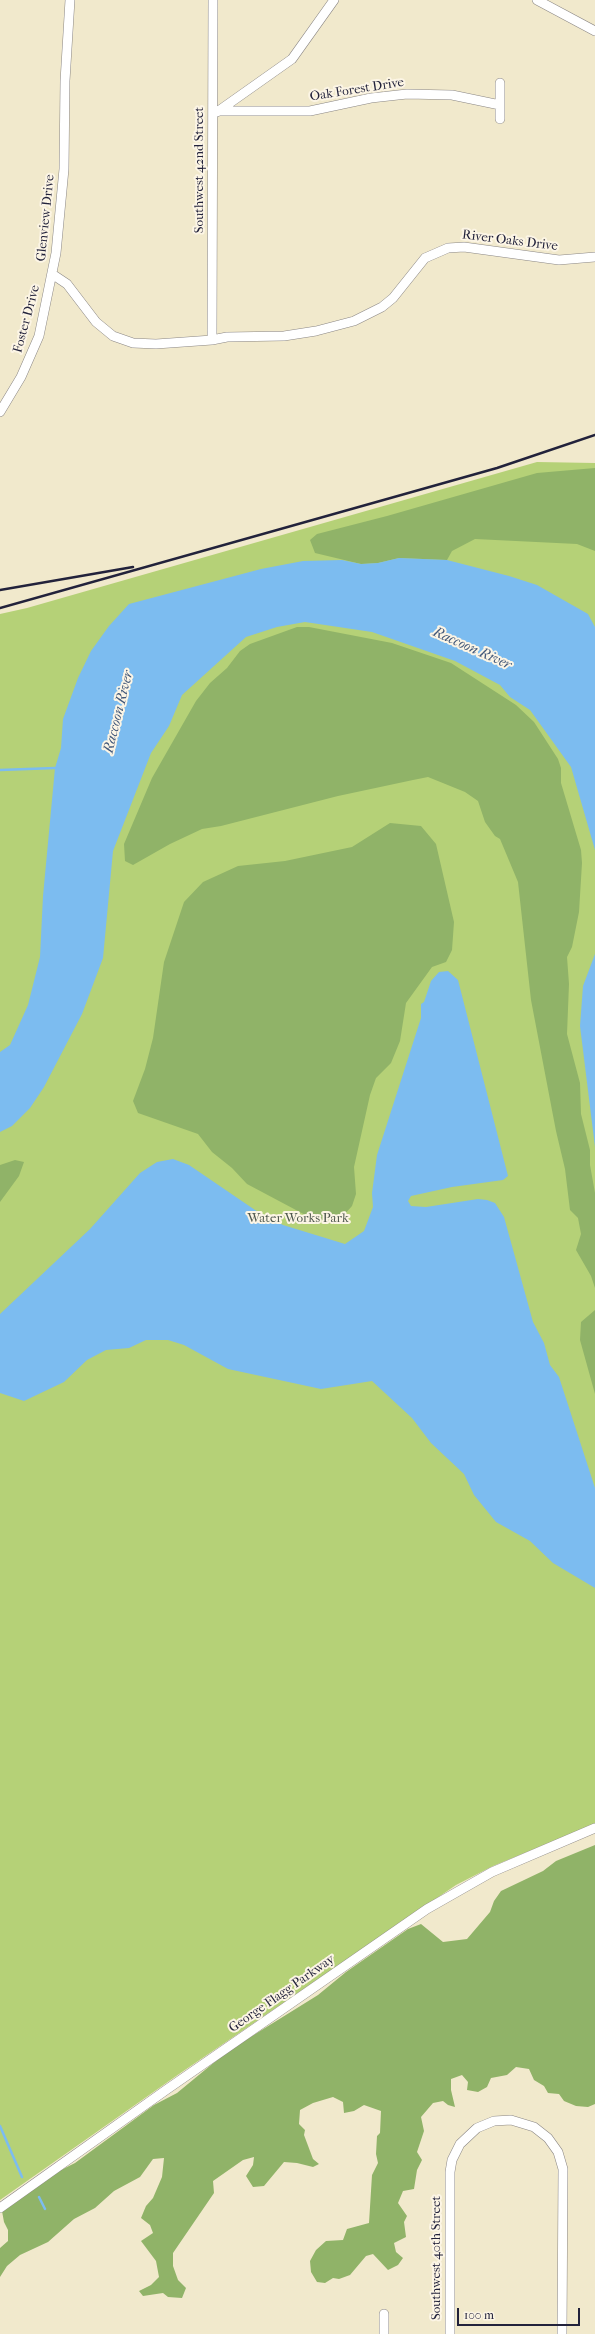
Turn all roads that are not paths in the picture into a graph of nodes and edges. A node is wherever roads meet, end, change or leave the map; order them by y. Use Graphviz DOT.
graph roads {
  1 [pos="213,0"];
  2 [pos="334,0"];
  3 [pos="537,0"];
  4 [pos="68,2"];
  5 [pos="595,31"];
  6 [pos="500,83"];
  7 [pos="500,105"];
  8 [pos="215,111"];
  9 [pos="500,120"];
  10 [pos="595,257"];
  11 [pos="52,274"];
  12 [pos="212,340"];
  13 [pos="0,412"];
  14 [pos="595,1828"];
  15 [pos="0,2208"];
  16 [pos="384,2314"];
  17 [pos="384,2334"];
  18 [pos="450,2334"];
  19 [pos="562,2334"];
  1 -- 8 [label="street, Southwest 42nd Street"];
  2 -- 8 [label="street"];
  3 -- 5 [label="street"];
  4 -- 11 [label="street, Glenview Drive"];
  6 -- 7 [label="street"];
  7 -- 8 [label="street, Oak Forest Drive"];
  7 -- 9 [label="street"];
  8 -- 12 [label="street, Southwest 42nd Street"];
  10 -- 12 [label="street, River Oaks Drive"];
  11 -- 12 [label="street, Glenview Drive"];
  11 -- 13 [label="street, Foster Drive"];
  14 -- 15 [label="street, George Flagg Parkway"];
  16 -- 17 [label="street"];
  18 -- 19 [label="street, Southwest 40th Street"];
}
